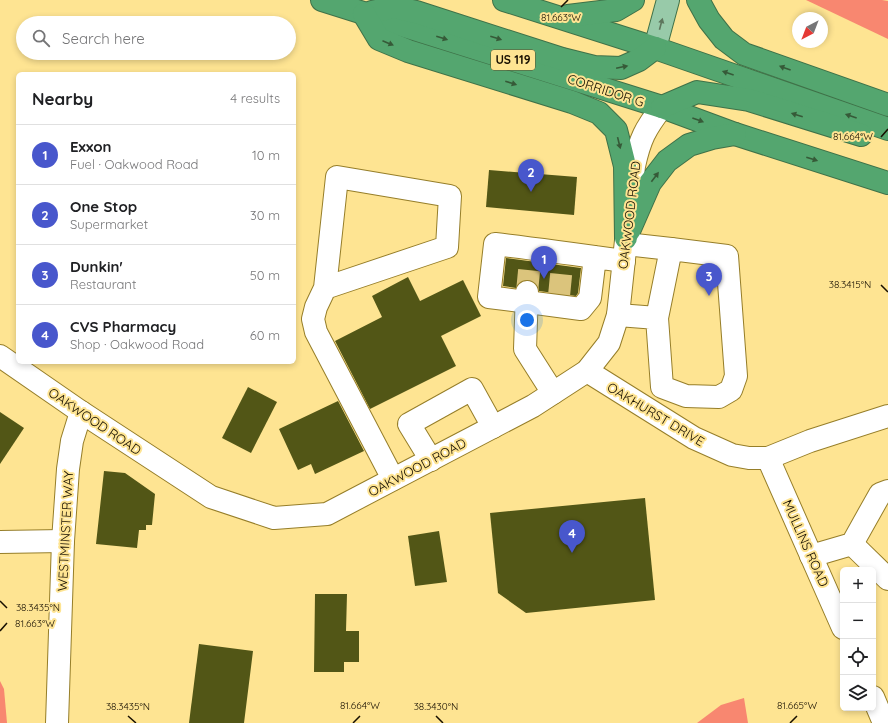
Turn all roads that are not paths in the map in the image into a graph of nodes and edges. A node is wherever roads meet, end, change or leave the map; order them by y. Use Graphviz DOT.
graph roads {
  1 [pos="322,0"];
  2 [pos="504,0"];
  3 [pos="633,0"];
  4 [pos="668,0"];
  5 [pos="698,0"];
  6 [pos="364,14"];
  7 [pos="558,17"];
  8 [pos="655,48"];
  9 [pos="888,105"];
  10 [pos="662,107"];
  11 [pos="888,129"];
  12 [pos="735,134"];
  13 [pos="888,143"];
  14 [pos="888,183"];
  15 [pos="625,248"];
  16 [pos="672,249"];
  17 [pos="595,257"];
  18 [pos="325,288"];
  19 [pos="526,297"];
  20 [pos="618,315"];
  21 [pos="657,318"];
  22 [pos="0,356"];
  23 [pos="587,371"];
  24 [pos="553,393"];
  25 [pos="81,412"];
  26 [pos="888,416"];
  27 [pos="493,427"];
  28 [pos="768,458"];
  29 [pos="431,460"];
  30 [pos="393,479"];
  31 [pos="888,491"];
  32 [pos="63,541"];
  33 [pos="0,542"];
  34 [pos="852,544"];
  35 [pos="811,556"];
  36 [pos="888,579"];
  37 [pos="840,621"];
  38 [pos="876,704"];
  39 [pos="57,723"];
  40 [pos="884,723"];
  1 -- 6 [label="highway, CORRIDOR G / US 119"];
  2 -- 7 [label="highway"];
  3 -- 7 [label="highway"];
  8 -- 4 [label="main road, one-way"];
  9 -- 5 [label="highway, one-way"];
  6 -- 8 [label="highway, one-way"];
  6 -- 10 [label="highway, CORRIDOR G / US 119, one-way"];
  6 -- 15 [label="highway, one-way"];
  7 -- 8 [label="highway"];
  11 -- 8 [label="highway, one-way"];
  10 -- 12 [label="highway, CORRIDOR G / US 119, one-way"];
  13 -- 10 [label="highway, one-way"];
  10 -- 15 [label="street, OAKWOOD ROAD"];
  12 -- 14 [label="highway, CORRIDOR G / US 119, one-way"];
  15 -- 12 [label="highway, one-way"];
  15 -- 16 [label="street"];
  15 -- 17 [label="street"];
  15 -- 20 [label="street, OAKWOOD ROAD"];
  16 -- 21 [label="street"];
  16 -- 21 [label="street"];
  17 -- 19 [label="street"];
  17 -- 19 [label="street"];
  18 -- 18 [label="street"];
  18 -- 30 [label="street"];
  19 -- 24 [label="street"];
  20 -- 21 [label="street"];
  20 -- 23 [label="street, OAKWOOD ROAD"];
  22 -- 25 [label="street, OAKWOOD ROAD"];
  23 -- 24 [label="street, OAKWOOD ROAD"];
  23 -- 28 [label="street, OAKHURST DRIVE"];
  24 -- 27 [label="street, OAKWOOD ROAD"];
  25 -- 30 [label="street, OAKWOOD ROAD"];
  25 -- 32 [label="street, WESTMINSTER WAY"];
  26 -- 28 [label="street, OAKHURST DRIVE"];
  27 -- 29 [label="street, OAKWOOD ROAD"];
  27 -- 29 [label="street"];
  28 -- 35 [label="street, MULLINS ROAD"];
  29 -- 30 [label="street, OAKWOOD ROAD"];
  31 -- 34 [label="street"];
  32 -- 33 [label="street"];
  32 -- 39 [label="street, WESTMINSTER WAY"];
  34 -- 35 [label="street"];
  34 -- 36 [label="street"];
  35 -- 37 [label="street, MULLINS ROAD"];
  38 -- 40 [label="street"];
}
